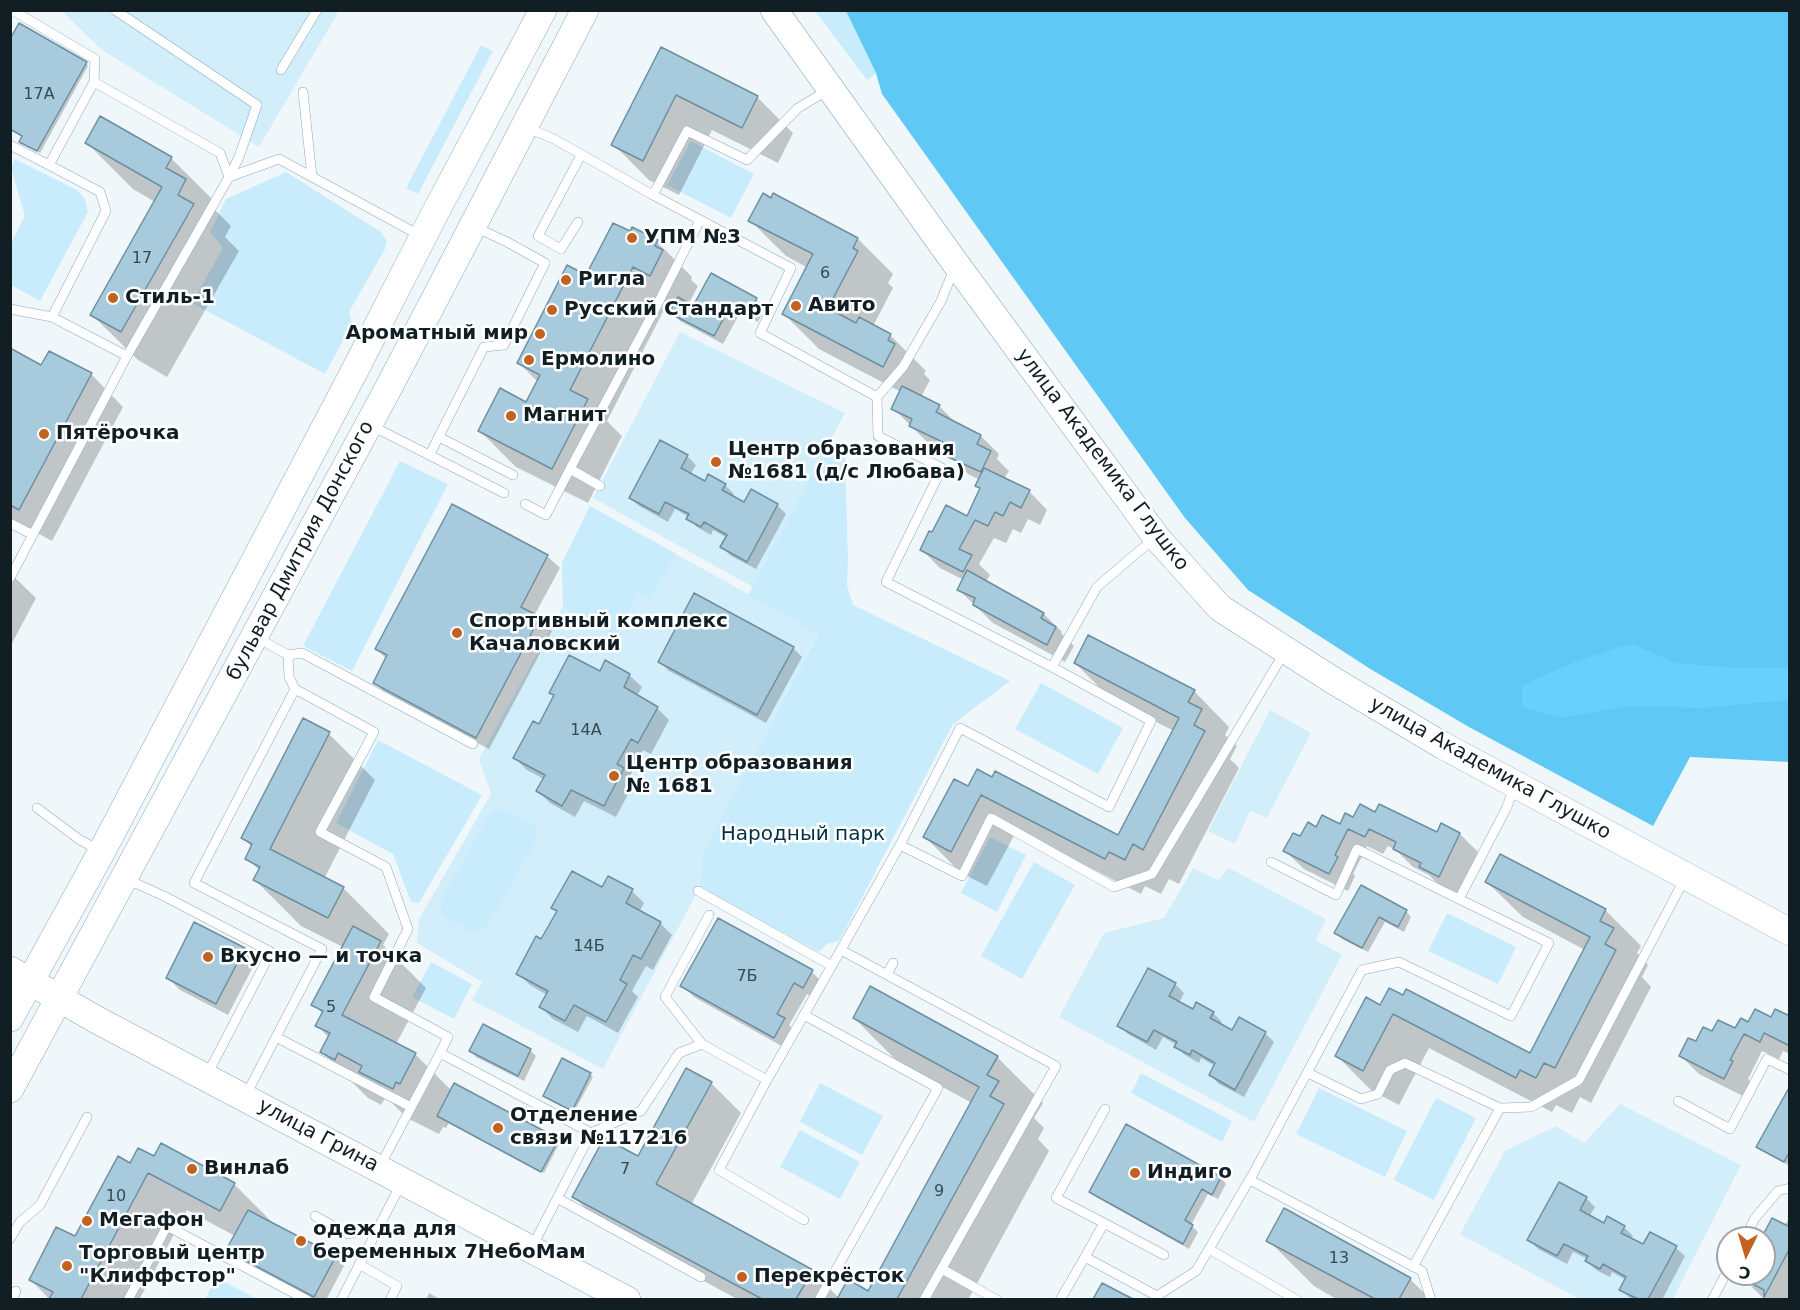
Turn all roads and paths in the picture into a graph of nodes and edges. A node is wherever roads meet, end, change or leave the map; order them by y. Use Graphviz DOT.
graph roads {
  1 [pos="12,10"];
  2 [pos="116,10"];
  3 [pos="317,10"];
  4 [pos="543,10"];
  5 [pos="585,10"];
  6 [pos="774,10"];
  7 [pos="281,70"];
  8 [pos="94,82"];
  9 [pos="830,89"];
  10 [pos="303,92"];
  11 [pos="525,126"];
  12 [pos="10,145"];
  13 [pos="581,155"];
  14 [pos="49,165"];
  15 [pos="228,177"];
  16 [pos="312,177"];
  17 [pos="653,195"];
  18 [pos="700,220"];
  19 [pos="578,222"];
  20 [pos="473,226"];
  21 [pos="423,237"];
  22 [pos="956,264"];
  23 [pos="10,309"];
  24 [pos="52,317"];
  25 [pos="127,356"];
  26 [pos="877,397"];
  27 [pos="369,424"];
  28 [pos="439,437"];
  29 [pos="430,454"];
  30 [pos="570,469"];
  31 [pos="513,475"];
  32 [pos="600,486"];
  33 [pos="504,493"];
  34 [pos="525,504"];
  35 [pos="10,523"];
  36 [pos="33,535"];
  37 [pos="1157,538"];
  38 [pos="10,578"];
  39 [pos="256,637"];
  40 [pos="1285,651"];
  41 [pos="288,655"];
  42 [pos="1052,667"];
  43 [pos="295,689"];
  44 [pos="473,744"];
  45 [pos="1516,784"];
  46 [pos="37,808"];
  47 [pos="900,845"];
  48 [pos="102,851"];
  49 [pos="1271,862"];
  50 [pos="1686,876"];
  51 [pos="125,878"];
  52 [pos="698,891"];
  53 [pos="1459,899"];
  54 [pos="709,915"];
  55 [pos="1790,932"];
  56 [pos="841,950"];
  57 [pos="893,963"];
  58 [pos="832,966"];
  59 [pos="21,975"];
  60 [pos="887,975"];
  61 [pos="60,998"];
  62 [pos="804,1015"];
  63 [pos="10,1018"];
  64 [pos="276,1037"];
  65 [pos="702,1044"];
  66 [pos="440,1053"];
  67 [pos="1790,1070"];
  68 [pos="1308,1072"];
  69 [pos="206,1077"];
  70 [pos="767,1080"];
  71 [pos="10,1089"];
  72 [pos="245,1098"];
  73 [pos="1678,1101"];
  74 [pos="411,1107"];
  75 [pos="1500,1108"];
  76 [pos="1105,1109"];
  77 [pos="87,1117"];
  78 [pos="591,1133"];
  79 [pos="379,1168"];
  80 [pos="1250,1180"];
  81 [pos="403,1181"];
  82 [pos="1790,1188"];
  83 [pos="557,1198"];
  84 [pos="315,1216"];
  85 [pos="804,1220"];
  86 [pos="1104,1223"];
  87 [pos="380,1226"];
  88 [pos="1751,1226"];
  89 [pos="10,1239"];
  90 [pos="531,1249"];
  91 [pos="1209,1249"];
  92 [pos="1164,1255"];
  93 [pos="1085,1257"];
  94 [pos="360,1264"];
  95 [pos="1413,1267"];
  96 [pos="942,1269"];
  97 [pos="701,1277"];
  98 [pos="1156,1298"];
  99 [pos="128,1299"];
  100 [pos="307,1299"];
  101 [pos="341,1299"];
  102 [pos="390,1299"];
  103 [pos="627,1299"];
  104 [pos="819,1299"];
  105 [pos="924,1299"];
  106 [pos="997,1299"];
  107 [pos="1059,1299"];
  108 [pos="1297,1299"];
  109 [pos="1431,1299"];
  1 -- 8 [label="lane"];
  2 -- 15 [label="lane"];
  3 -- 7 [label="lane"];
  4 -- 21 [label="street, бульвар Дмитрия Донского"];
  5 -- 11 [label="street, бульвар Дмитрия Донского"];
  6 -- 9 [label="street, улица Академика Глушко"];
  8 -- 14 [label="lane"];
  8 -- 15 [label="lane"];
  9 -- 17 [label="lane"];
  9 -- 22 [label="street, улица Академика Глушко"];
  10 -- 16 [label="lane"];
  11 -- 13 [label="lane"];
  11 -- 20 [label="street, бульвар Дмитрия Донского"];
  12 -- 14 [label="lane"];
  13 -- 17 [label="lane"];
  13 -- 19 [label="lane"];
  14 -- 24 [label="lane"];
  15 -- 16 [label="lane"];
  15 -- 25 [label="lane"];
  16 -- 21 [label="lane"];
  17 -- 18 [label="lane"];
  18 -- 26 [label="lane"];
  18 -- 30 [label="lane"];
  20 -- 27 [label="street, бульвар Дмитрия Донского"];
  20 -- 28 [label="lane"];
  21 -- 48 [label="street, бульвар Дмитрия Донского"];
  22 -- 26 [label="lane"];
  22 -- 37 [label="street, улица Академика Глушко"];
  23 -- 24 [label="lane"];
  24 -- 25 [label="lane"];
  25 -- 36 [label="lane"];
  26 -- 42 [label="lane"];
  27 -- 29 [label="lane"];
  27 -- 39 [label="street, бульвар Дмитрия Донского"];
  28 -- 29 [label="lane"];
  28 -- 31 [label="lane"];
  29 -- 33 [label="lane"];
  30 -- 32 [label="lane"];
  30 -- 34 [label="lane"];
  35 -- 36 [label="lane"];
  36 -- 38 [label="lane"];
  37 -- 40 [label="street, улица Академика Глушко"];
  37 -- 42 [label="lane"];
  39 -- 41 [label="lane"];
  39 -- 51 [label="street, бульвар Дмитрия Донского"];
  40 -- 45 [label="street, улица Академика Глушко"];
  40 -- 47 [label="lane"];
  41 -- 43 [label="lane"];
  41 -- 44 [label="lane"];
  42 -- 47 [label="lane"];
  43 -- 64 [label="lane"];
  43 -- 66 [label="lane"];
  45 -- 50 [label="street, улица Академика Глушко"];
  45 -- 53 [label="lane"];
  46 -- 48 [label="lane"];
  47 -- 56 [label="lane"];
  48 -- 59 [label="street, бульвар Дмитрия Донского"];
  49 -- 53 [label="lane"];
  50 -- 55 [label="street, улица Академика Глушко"];
  50 -- 75 [label="lane"];
  51 -- 61 [label="street, бульвар Дмитрия Донского"];
  51 -- 69 [label="lane"];
  52 -- 58 [label="lane"];
  53 -- 68 [label="lane"];
  54 -- 65 [label="lane"];
  56 -- 58 [label="lane"];
  56 -- 60 [label="lane"];
  57 -- 60 [label="lane"];
  58 -- 62 [label="lane"];
  59 -- 61 [label="street, улица Грина"];
  59 -- 63 [label="street, бульвар Дмитрия Донского"];
  60 -- 96 [label="lane"];
  61 -- 69 [label="street, улица Грина"];
  61 -- 71 [label="street, бульвар Дмитрия Донского"];
  62 -- 70 [label="lane"];
  62 -- 104 [label="lane"];
  64 -- 72 [label="lane"];
  64 -- 74 [label="lane"];
  65 -- 70 [label="lane"];
  65 -- 78 [label="lane"];
  66 -- 74 [label="lane"];
  66 -- 78 [label="lane"];
  67 -- 73 [label="lane"];
  68 -- 75 [label="lane"];
  68 -- 80 [label="lane"];
  69 -- 72 [label="street, улица Грина"];
  70 -- 85 [label="lane"];
  72 -- 79 [label="street, улица Грина"];
  74 -- 79 [label="lane"];
  75 -- 95 [label="lane"];
  76 -- 86 [label="lane"];
  77 -- 89 [label="lane"];
  78 -- 83 [label="lane"];
  79 -- 81 [label="street, улица Грина"];
  80 -- 91 [label="lane"];
  80 -- 95 [label="lane"];
  81 -- 87 [label="lane"];
  81 -- 90 [label="street, улица Грина"];
  82 -- 88 [label="lane"];
  83 -- 90 [label="lane"];
  83 -- 97 [label="lane"];
  84 -- 87 [label="lane"];
  86 -- 92 [label="lane"];
  86 -- 93 [label="lane"];
  87 -- 94 [label="lane"];
  90 -- 103 [label="street, улица Грина"];
  91 -- 98 [label="lane"];
  91 -- 108 [label="lane"];
  93 -- 98 [label="lane"];
  93 -- 107 [label="lane"];
  94 -- 101 [label="lane"];
  94 -- 102 [label="lane"];
  95 -- 109 [label="lane"];
  96 -- 105 [label="lane"];
  96 -- 106 [label="lane"];
  99 -- 100 [label="lane"];
}
